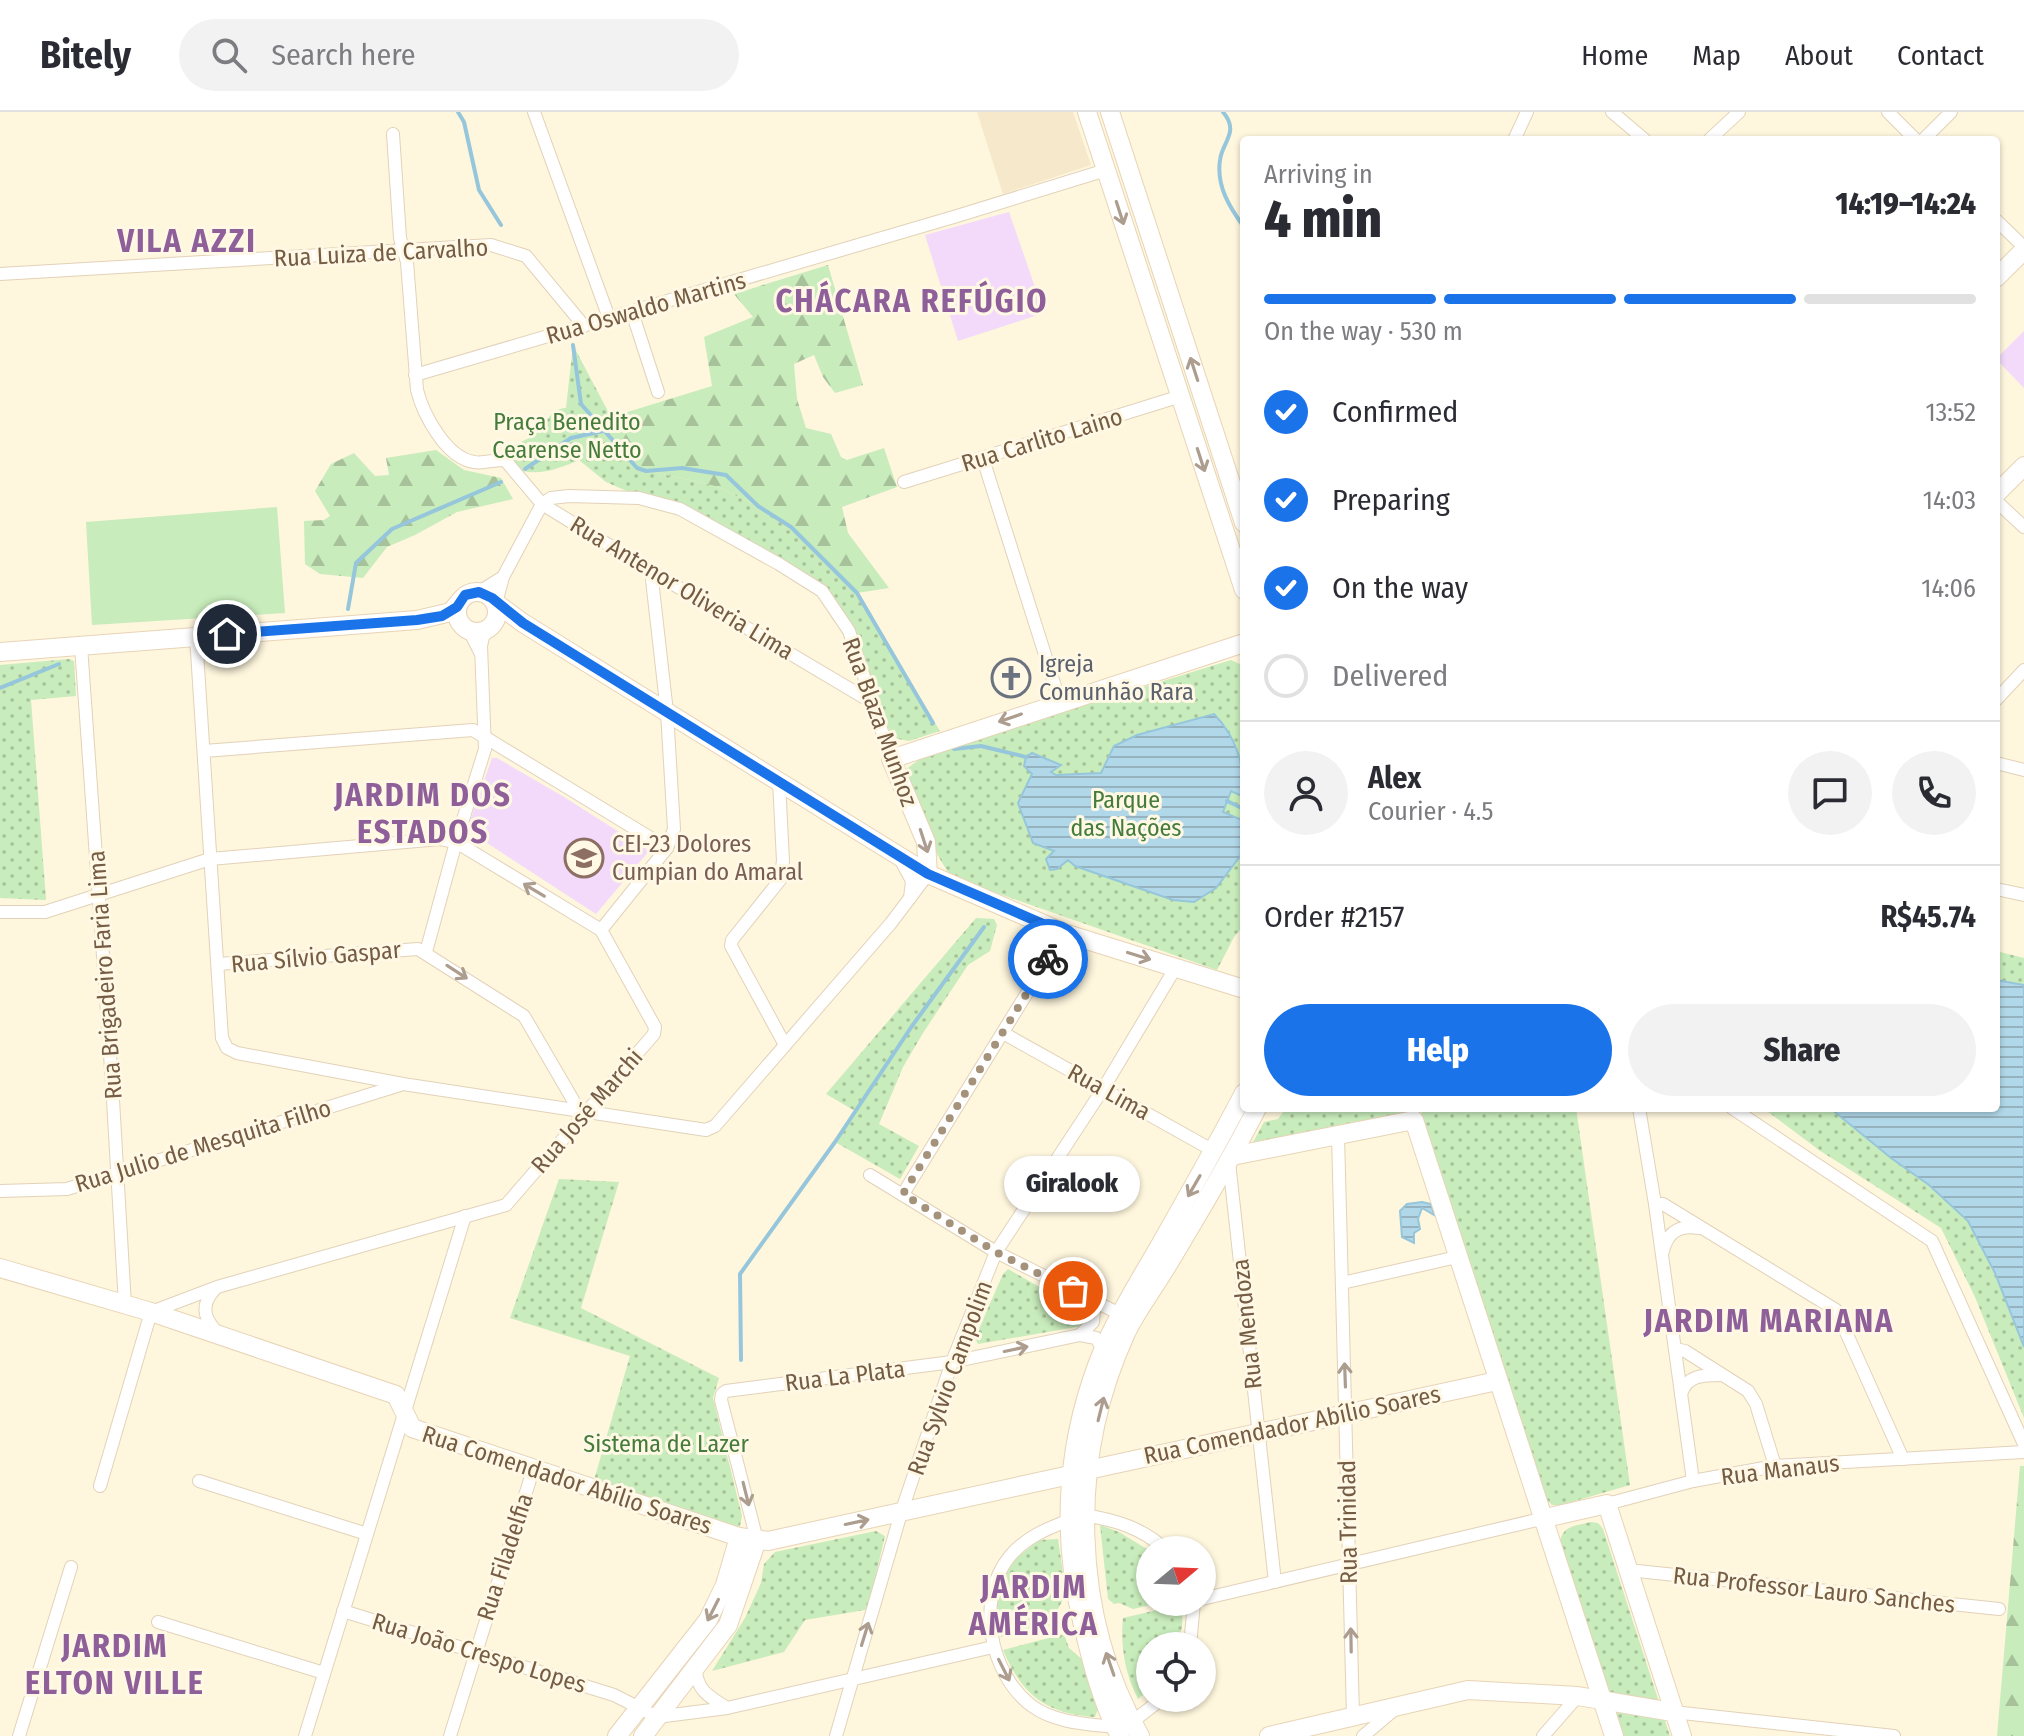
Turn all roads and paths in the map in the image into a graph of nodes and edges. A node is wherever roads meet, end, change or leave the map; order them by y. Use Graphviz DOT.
graph roads {
  1 [pos="534,112"];
  2 [pos="1087,112"];
  3 [pos="1110,112"];
  4 [pos="1527,112"];
  5 [pos="1612,112"];
  6 [pos="1739,112"];
  7 [pos="1888,112"];
  8 [pos="1951,112"];
  9 [pos="393,134"];
  10 [pos="1633,135"];
  11 [pos="1516,136"];
  12 [pos="1713,136"];
  13 [pos="1912,136"];
  14 [pos="1927,136"];
  15 [pos="1106,170"];
  16 [pos="2000,224"];
  17 [pos="2024,249"];
  18 [pos="403,251"];
  19 [pos="0,274"];
  20 [pos="2000,274"];
  21 [pos="632,312"];
  22 [pos="609,318"];
  23 [pos="584,326"];
  24 [pos="415,375"];
  25 [pos="658,392"];
  26 [pos="1181,396"];
  27 [pos="983,459"];
  28 [pos="2024,466"];
  29 [pos="904,482"];
  30 [pos="2000,490"];
  31 [pos="542,504"];
  32 [pos="2000,505"];
  33 [pos="1240,511"];
  34 [pos="2024,527"];
  35 [pos="651,571"];
  36 [pos="503,577"];
  37 [pos="1240,578"];
  38 [pos="479,592"];
  39 [pos="496,603"];
  40 [pos="459,604"];
  41 [pos="417,620"];
  42 [pos="523,623"];
  43 [pos="464,628"];
  44 [pos="490,628"];
  45 [pos="196,636"];
  46 [pos="1240,644"];
  47 [pos="81,646"];
  48 [pos="0,652"];
  49 [pos="481,660"];
  50 [pos="2024,670"];
  51 [pos="2000,696"];
  52 [pos="870,701"];
  53 [pos="1060,702"];
  54 [pos="667,712"];
  55 [pos="485,738"];
  56 [pos="204,751"];
  57 [pos="891,759"];
  58 [pos="2000,764"];
  59 [pos="2024,770"];
  60 [pos="779,781"];
  61 [pos="456,842"];
  62 [pos="667,848"];
  63 [pos="896,855"];
  64 [pos="210,859"];
  65 [pos="928,874"];
  66 [pos="2000,890"];
  67 [pos="99,893"];
  68 [pos="2024,895"];
  69 [pos="909,901"];
  70 [pos="0,912"];
  71 [pos="601,930"];
  72 [pos="1064,933"];
  73 [pos="426,952"];
  74 [pos="218,964"];
  75 [pos="1176,967"];
  76 [pos="1240,988"];
  77 [pos="1003,1033"];
  78 [pos="785,1045"];
  79 [pos="353,1075"];
  80 [pos="403,1084"];
  81 [pos="1103,1089"];
  82 [pos="357,1099"];
  83 [pos="1240,1106"];
  84 [pos="582,1112"];
  85 [pos="1254,1112"];
  86 [pos="1640,1112"];
  87 [pos="1738,1112"];
  88 [pos="1338,1135"];
  89 [pos="1225,1157"];
  90 [pos="118,1173"];
  91 [pos="870,1175"];
  92 [pos="0,1191"];
  93 [pos="903,1194"];
  94 [pos="1655,1204"];
  95 [pos="465,1216"];
  96 [pos="427,1226"];
  97 [pos="1702,1229"];
  98 [pos="996,1252"];
  99 [pos="453,1254"];
  100 [pos="1662,1256"];
  101 [pos="1457,1257"];
  102 [pos="0,1268"];
  103 [pos="1342,1283"];
  104 [pos="217,1287"];
  105 [pos="1095,1301"];
  106 [pos="125,1305"];
  107 [pos="151,1312"];
  108 [pos="1120,1314"];
  109 [pos="218,1333"];
  110 [pos="1080,1335"];
  111 [pos="1103,1349"];
  112 [pos="1675,1349"];
  113 [pos="952,1362"];
  114 [pos="1724,1375"];
  115 [pos="1497,1381"];
  116 [pos="1680,1403"];
  117 [pos="404,1412"];
  118 [pos="1346,1414"];
  119 [pos="1259,1433"];
  120 [pos="2024,1444"];
  121 [pos="2024,1452"];
  122 [pos="1903,1459"];
  123 [pos="1775,1466"];
  124 [pos="533,1470"];
  125 [pos="1079,1473"];
  126 [pos="199,1481"];
  127 [pos="1693,1481"];
  128 [pos="100,1486"];
  129 [pos="1607,1504"];
  130 [pos="901,1513"];
  131 [pos="1076,1518"];
  132 [pos="1541,1519"];
  133 [pos="367,1534"];
  134 [pos="1151,1536"];
  135 [pos="748,1538"];
  136 [pos="1349,1564"];
  137 [pos="71,1567"];
  138 [pos="1628,1570"];
  139 [pos="1275,1582"];
  140 [pos="1216,1596"];
  141 [pos="1999,1609"];
  142 [pos="343,1611"];
  143 [pos="158,1622"];
  144 [pos="993,1647"];
  145 [pos="475,1651"];
  146 [pos="696,1670"];
  147 [pos="324,1673"];
  148 [pos="851,1679"];
  149 [pos="614,1695"];
  150 [pos="1578,1696"];
  151 [pos="1601,1701"];
  152 [pos="1399,1706"];
  153 [pos="640,1707"];
  154 [pos="727,1708"];
  155 [pos="1147,1712"];
  156 [pos="1673,1712"];
  157 [pos="1361,1715"];
  158 [pos="657,1717"];
  159 [pos="1127,1730"];
  160 [pos="621,1731"];
  161 [pos="1318,1731"];
  162 [pos="19,1736"];
  163 [pos="305,1736"];
  164 [pos="450,1736"];
  165 [pos="643,1736"];
  166 [pos="836,1736"];
  167 [pos="1269,1736"];
  168 [pos="1362,1736"];
  169 [pos="1543,1736"];
  170 [pos="1614,1736"];
  171 [pos="1682,1736"];
  172 [pos="1894,1736"];
  1 -- 22 [label="street"];
  2 -- 15 [label="street"];
  33 -- 3 [label="street, one-way"];
  4 -- 11 [label="street"];
  5 -- 10 [label="street"];
  6 -- 12 [label="street"];
  7 -- 13 [label="street"];
  8 -- 14 [label="street"];
  9 -- 18 [label="street"];
  15 -- 21 [label="street, Rua Oswaldo Martins"];
  15 -- 26 [label="street, one-way"];
  16 -- 17 [label="street"];
  17 -- 20 [label="street"];
  18 -- 19 [label="street, Rua Luiza de Carvalho"];
  18 -- 23 [label="street, Rua Luiza de Carvalho"];
  18 -- 24 [label="street"];
  21 -- 22 [label="street, Rua Oswaldo Martins"];
  21 -- 25 [label="street"];
  22 -- 23 [label="street, Rua Oswaldo Martins"];
  23 -- 24 [label="street, Rua Oswaldo Martins"];
  24 -- 31 [label="street, Rua Antenor Oliveria Lima"];
  26 -- 27 [label="street, Rua Carlito Laino"];
  26 -- 37 [label="street, one-way"];
  27 -- 29 [label="street, Rua Carlito Laino"];
  27 -- 53 [label="street"];
  28 -- 30 [label="street"];
  31 -- 35 [label="street, Rua Antenor Oliveria Lima"];
  31 -- 36 [label="street"];
  31 -- 52 [label="street, Rua Blaza Munhoz"];
  32 -- 34 [label="street"];
  35 -- 52 [label="street, Rua Antenor Oliveria Lima"];
  35 -- 54 [label="street"];
  36 -- 38 [label="street"];
  36 -- 39 [label="street"];
  38 -- 39 [label="street"];
  38 -- 40 [label="street"];
  39 -- 42 [label="street"];
  39 -- 44 [label="street"];
  40 -- 41 [label="street"];
  40 -- 43 [label="street"];
  41 -- 43 [label="street"];
  41 -- 45 [label="street"];
  42 -- 44 [label="street"];
  42 -- 54 [label="street"];
  43 -- 44 [label="street"];
  43 -- 49 [label="street"];
  44 -- 49 [label="street"];
  45 -- 47 [label="street"];
  45 -- 56 [label="street"];
  46 -- 53 [label="street"];
  47 -- 48 [label="street"];
  47 -- 67 [label="street, Rua Brigadeiro Faria Lima"];
  49 -- 55 [label="street"];
  50 -- 51 [label="street"];
  52 -- 57 [label="street, Rua Blaza Munhoz"];
  53 -- 57 [label="street, one-way"];
  54 -- 60 [label="street"];
  54 -- 62 [label="street"];
  55 -- 56 [label="street"];
  55 -- 61 [label="street"];
  55 -- 62 [label="street"];
  56 -- 64 [label="street"];
  57 -- 65 [label="street, Rua Blaza Munhoz, one-way"];
  58 -- 59 [label="street"];
  60 -- 63 [label="street"];
  60 -- 78 [label="street"];
  61 -- 64 [label="street, Rua José Marchi"];
  71 -- 61 [label="street, Rua José Marchi, one-way"];
  61 -- 73 [label="street"];
  62 -- 71 [label="street"];
  63 -- 65 [label="street"];
  63 -- 69 [label="street"];
  64 -- 67 [label="street, Rua José Marchi"];
  64 -- 74 [label="street"];
  65 -- 69 [label="street"];
  65 -- 72 [label="street"];
  66 -- 68 [label="street"];
  67 -- 70 [label="street, Rua José Marchi"];
  67 -- 90 [label="street, Rua Brigadeiro Faria Lima"];
  69 -- 78 [label="street"];
  71 -- 84 [label="street, Rua José Marchi"];
  72 -- 75 [label="street, one-way"];
  72 -- 77 [label="street"];
  73 -- 74 [label="street, Rua Sílvio Gaspar"];
  73 -- 84 [label="street, Rua Sílvio Gaspar, one-way"];
  74 -- 79 [label="street"];
  75 -- 76 [label="street"];
  75 -- 81 [label="street, Rua Sylvio Campolim"];
  77 -- 81 [label="street, Rua Lima"];
  77 -- 93 [label="street"];
  78 -- 84 [label="street"];
  79 -- 80 [label="street"];
  79 -- 82 [label="street"];
  80 -- 82 [label="street, Rua Julio de Mesquita Filho"];
  80 -- 84 [label="street"];
  81 -- 89 [label="street, Rua Lima"];
  81 -- 98 [label="street, Rua Sylvio Campolim"];
  82 -- 90 [label="street, Rua Julio de Mesquita Filho"];
  83 -- 89 [label="street"];
  84 -- 95 [label="street, Rua José Marchi"];
  85 -- 89 [label="street"];
  86 -- 94 [label="street"];
  87 -- 120 [label="street"];
  88 -- 89 [label="street"];
  88 -- 101 [label="street"];
  88 -- 103 [label="street, Rua Trinidad"];
  89 -- 108 [label="street, one-way"];
  89 -- 119 [label="street, Rua Mendoza"];
  125 -- 89 [label="street, one-way"];
  90 -- 92 [label="street, Rua Julio de Mesquita Filho"];
  90 -- 106 [label="street, Rua Brigadeiro Faria Lima"];
  91 -- 93 [label="street"];
  93 -- 98 [label="street"];
  94 -- 97 [label="street"];
  94 -- 100 [label="street"];
  95 -- 96 [label="street, Rua José Marchi"];
  95 -- 99 [label="street"];
  96 -- 99 [label="street"];
  96 -- 104 [label="street, Rua José Marchi"];
  97 -- 100 [label="street"];
  97 -- 122 [label="street"];
  98 -- 105 [label="street"];
  98 -- 113 [label="street, Rua Sylvio Campolim"];
  99 -- 117 [label="street"];
  100 -- 112 [label="street"];
  101 -- 103 [label="street"];
  101 -- 115 [label="street"];
  102 -- 106 [label="street, Rua Comendador Abílio Soares"];
  118 -- 103 [label="street, Rua Trinidad, one-way"];
  104 -- 107 [label="street, Rua José Marchi"];
  104 -- 109 [label="street"];
  105 -- 108 [label="street"];
  105 -- 110 [label="street"];
  106 -- 107 [label="street, Rua Comendador Abílio Soares"];
  107 -- 109 [label="street, Rua Comendador Abílio Soares"];
  107 -- 128 [label="street"];
  108 -- 111 [label="street"];
  109 -- 117 [label="street, Rua Comendador Abílio Soares"];
  110 -- 111 [label="street"];
  113 -- 110 [label="street, Rua La Plata, one-way"];
  111 -- 125 [label="street"];
  112 -- 114 [label="street"];
  112 -- 116 [label="street"];
  113 -- 130 [label="street, Rua Sylvio Campolim"];
  113 -- 135 [label="street, Rua La Plata, one-way"];
  114 -- 116 [label="street"];
  114 -- 123 [label="street"];
  115 -- 118 [label="street, Rua Comendador Abílio Soares"];
  115 -- 132 [label="street"];
  116 -- 127 [label="street"];
  117 -- 124 [label="street, Rua Comendador Abílio Soares"];
  117 -- 133 [label="street"];
  118 -- 119 [label="street, Rua Comendador Abílio Soares"];
  118 -- 136 [label="street, Rua Trinidad"];
  119 -- 125 [label="street, Rua Comendador Abílio Soares"];
  119 -- 139 [label="street, Rua Mendoza"];
  121 -- 122 [label="street, Rua Manaus"];
  122 -- 123 [label="street, Rua Manaus"];
  123 -- 127 [label="street, Rua Manaus"];
  124 -- 135 [label="street, Rua Comendador Abílio Soares"];
  124 -- 145 [label="street, Rua Filadelfia"];
  125 -- 130 [label="street, Rua Comendador Abílio Soares"];
  125 -- 131 [label="street"];
  126 -- 133 [label="street"];
  127 -- 129 [label="street, Rua Manaus"];
  129 -- 132 [label="street, Rua Manaus"];
  129 -- 138 [label="street"];
  135 -- 130 [label="street, Rua Comendador Abílio Soares, one-way"];
  148 -- 130 [label="street, Rua Sylvio Campolim, one-way"];
  131 -- 134 [label="street"];
  131 -- 144 [label="street"];
  131 -- 159 [label="street"];
  132 -- 136 [label="street"];
  132 -- 151 [label="street"];
  133 -- 142 [label="street"];
  135 -- 146 [label="street"];
  135 -- 153 [label="street, one-way"];
  136 -- 139 [label="street"];
  157 -- 136 [label="street, Rua Trinidad, one-way"];
  137 -- 162 [label="street"];
  138 -- 141 [label="street, Rua Professor Lauro Sanches"];
  138 -- 156 [label="street"];
  139 -- 140 [label="street"];
  142 -- 145 [label="street, Rua João Crespo Lopes"];
  142 -- 147 [label="street"];
  143 -- 147 [label="street"];
  144 -- 148 [label="street"];
  144 -- 159 [label="street, one-way"];
  145 -- 149 [label="street, Rua João Crespo Lopes"];
  145 -- 164 [label="street, Rua Filadelfia"];
  146 -- 154 [label="street"];
  146 -- 158 [label="street"];
  147 -- 163 [label="street"];
  148 -- 154 [label="street"];
  148 -- 166 [label="street, Rua Sylvio Campolim"];
  149 -- 153 [label="street, Rua João Crespo Lopes"];
  149 -- 160 [label="street, Rua João Crespo Lopes"];
  150 -- 151 [label="street"];
  150 -- 152 [label="street"];
  150 -- 169 [label="street"];
  151 -- 156 [label="street"];
  151 -- 170 [label="street"];
  152 -- 157 [label="street"];
  152 -- 168 [label="street"];
  153 -- 158 [label="street, Rua João Crespo Lopes"];
  153 -- 160 [label="street"];
  154 -- 158 [label="street"];
  155 -- 159 [label="street"];
  156 -- 171 [label="street"];
  156 -- 172 [label="street"];
  157 -- 161 [label="street"];
  157 -- 168 [label="street"];
  158 -- 165 [label="street"];
  161 -- 167 [label="street"];
}
